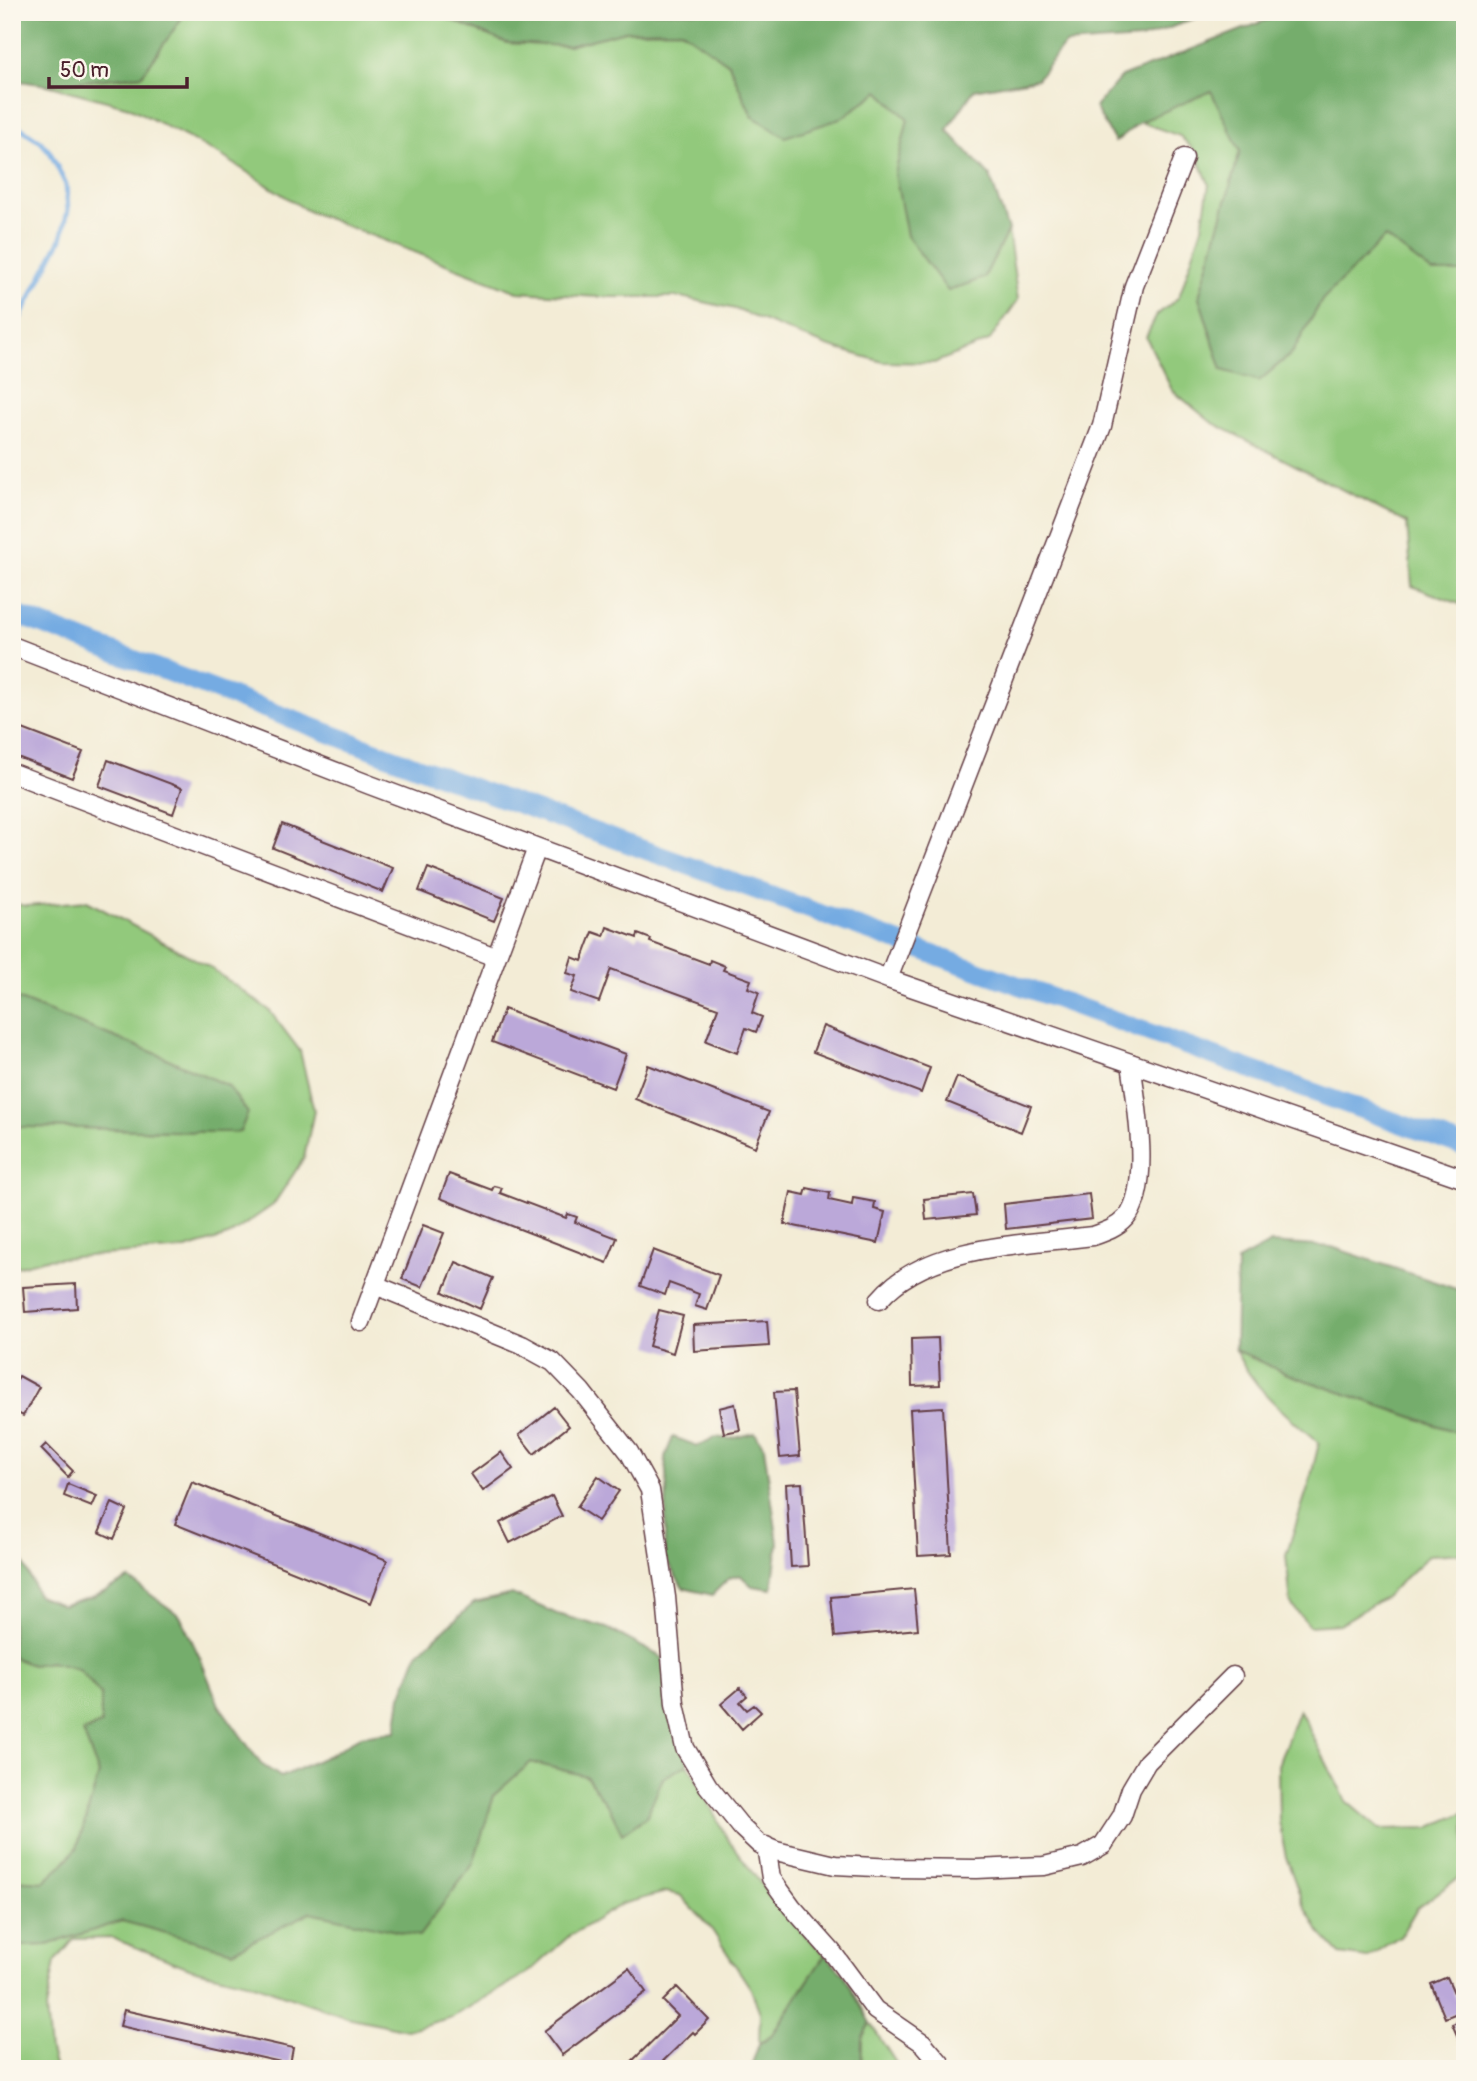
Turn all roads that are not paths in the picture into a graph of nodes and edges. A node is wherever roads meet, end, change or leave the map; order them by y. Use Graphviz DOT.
graph roads {
  1 [pos="1184,158"];
  2 [pos="12,647"];
  3 [pos="12,772"];
  4 [pos="537,848"];
  5 [pos="495,957"];
  6 [pos="890,973"];
  7 [pos="1131,1063"];
  8 [pos="1465,1179"];
  9 [pos="375,1285"];
  10 [pos="879,1300"];
  11 [pos="361,1322"];
  12 [pos="1233,1676"];
  13 [pos="766,1846"];
  14 [pos="941,2069"];
  1 -- 6 [label="street"];
  2 -- 4 [label="street"];
  3 -- 5 [label="street"];
  4 -- 5 [label="street"];
  4 -- 6 [label="street"];
  5 -- 9 [label="street"];
  6 -- 7 [label="street"];
  7 -- 8 [label="street"];
  7 -- 10 [label="street"];
  9 -- 11 [label="street"];
  9 -- 13 [label="street"];
  12 -- 13 [label="street"];
  13 -- 14 [label="street"];
}
